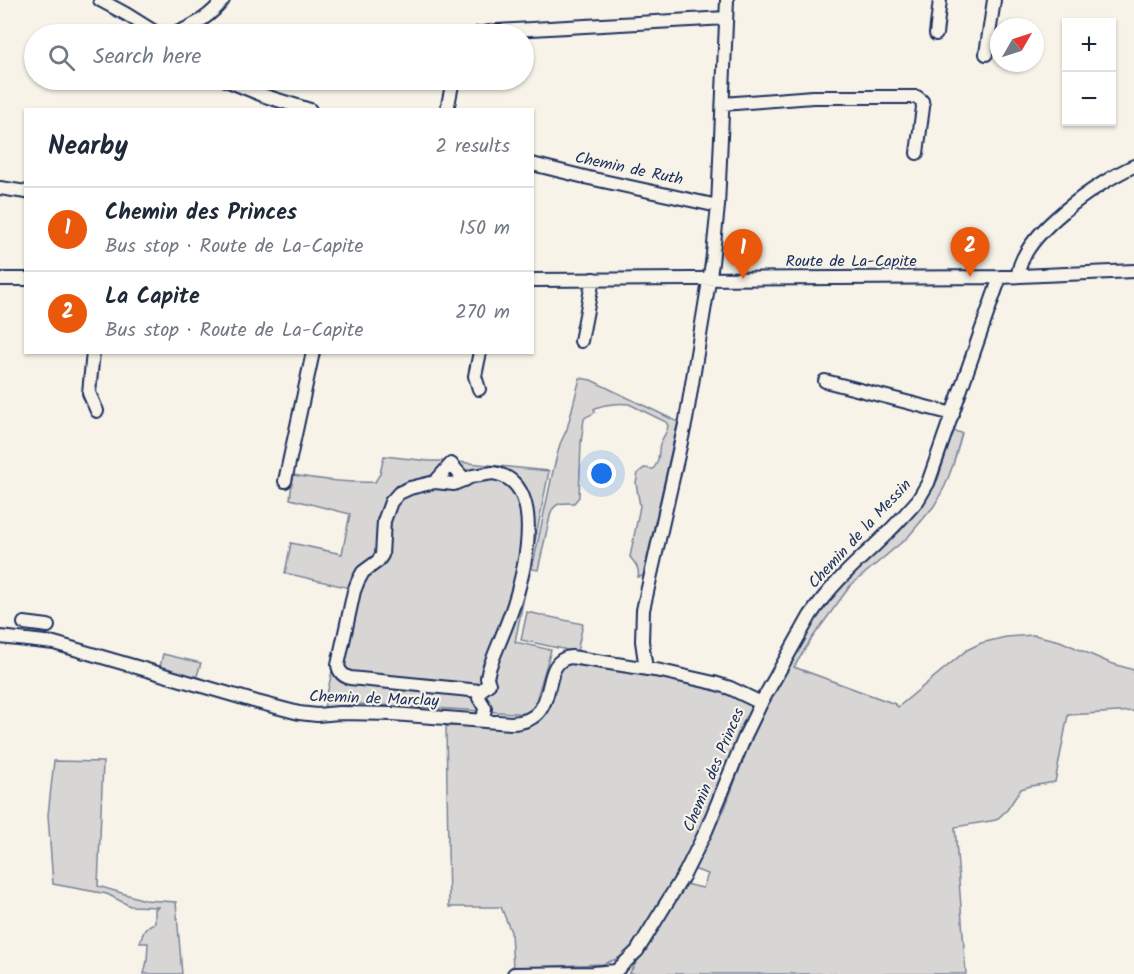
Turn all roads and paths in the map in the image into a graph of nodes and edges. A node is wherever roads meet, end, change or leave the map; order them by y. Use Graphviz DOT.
graph roads {
  1 [pos="100,0"];
  2 [pos="223,0"];
  3 [pos="727,0"];
  4 [pos="939,0"];
  5 [pos="994,0"];
  6 [pos="726,18"];
  7 [pos="142,24"];
  8 [pos="193,24"];
  9 [pos="534,29"];
  10 [pos="936,34"];
  11 [pos="986,54"];
  12 [pos="249,90"];
  13 [pos="451,90"];
  14 [pos="723,104"];
  15 [pos="304,108"];
  16 [pos="447,108"];
  17 [pos="917,153"];
  18 [pos="534,164"];
  19 [pos="1134,166"];
  20 [pos="0,188"];
  21 [pos="24,192"];
  22 [pos="718,206"];
  23 [pos="1134,271"];
  24 [pos="1018,276"];
  25 [pos="1000,277"];
  26 [pos="0,279"];
  27 [pos="24,279"];
  28 [pos="593,279"];
  29 [pos="709,279"];
  30 [pos="534,280"];
  31 [pos="580,341"];
  32 [pos="93,354"];
  33 [pos="313,354"];
  34 [pos="480,354"];
  35 [pos="825,381"];
  36 [pos="479,389"];
  37 [pos="98,411"];
  38 [pos="953,414"];
  39 [pos="465,480"];
  40 [pos="285,481"];
  41 [pos="435,482"];
  42 [pos="24,623"];
  43 [pos="48,626"];
  44 [pos="0,637"];
  45 [pos="646,669"];
  46 [pos="480,691"];
  47 [pos="761,703"];
  48 [pos="483,720"];
  49 [pos="616,972"];
  50 [pos="513,974"];
  1 -- 7 [label="street"];
  2 -- 8 [label="street"];
  3 -- 6 [label="street"];
  4 -- 10 [label="street"];
  5 -- 11 [label="street"];
  6 -- 9 [label="street"];
  6 -- 14 [label="street"];
  12 -- 15 [label="street"];
  13 -- 16 [label="street"];
  14 -- 17 [label="street"];
  14 -- 22 [label="street"];
  18 -- 22 [label="street, Chemin de Ruth"];
  19 -- 24 [label="street"];
  20 -- 21 [label="street"];
  22 -- 29 [label="street"];
  23 -- 24 [label="street, Route de La-Capite"];
  24 -- 25 [label="street, Route de La-Capite"];
  25 -- 29 [label="street, Route de La-Capite"];
  25 -- 38 [label="street, Chemin de la Messin"];
  26 -- 27 [label="street"];
  28 -- 29 [label="street, Route de La-Capite"];
  28 -- 30 [label="street, Route de La-Capite"];
  28 -- 31 [label="street"];
  29 -- 45 [label="street"];
  32 -- 37 [label="street"];
  33 -- 40 [label="street"];
  34 -- 36 [label="street"];
  35 -- 38 [label="street"];
  38 -- 47 [label="street, Chemin de la Messin"];
  39 -- 41 [label="street"];
  39 -- 41 [label="street"];
  39 -- 46 [label="street"];
  41 -- 46 [label="street"];
  42 -- 43 [label="street"];
  44 -- 48 [label="street, Chemin de Marclay"];
  45 -- 47 [label="street, Chemin des Princes"];
  45 -- 48 [label="street, Chemin de Marclay"];
  46 -- 48 [label="street"];
  47 -- 49 [label="street, Chemin des Princes"];
  49 -- 50 [label="street"];
}
